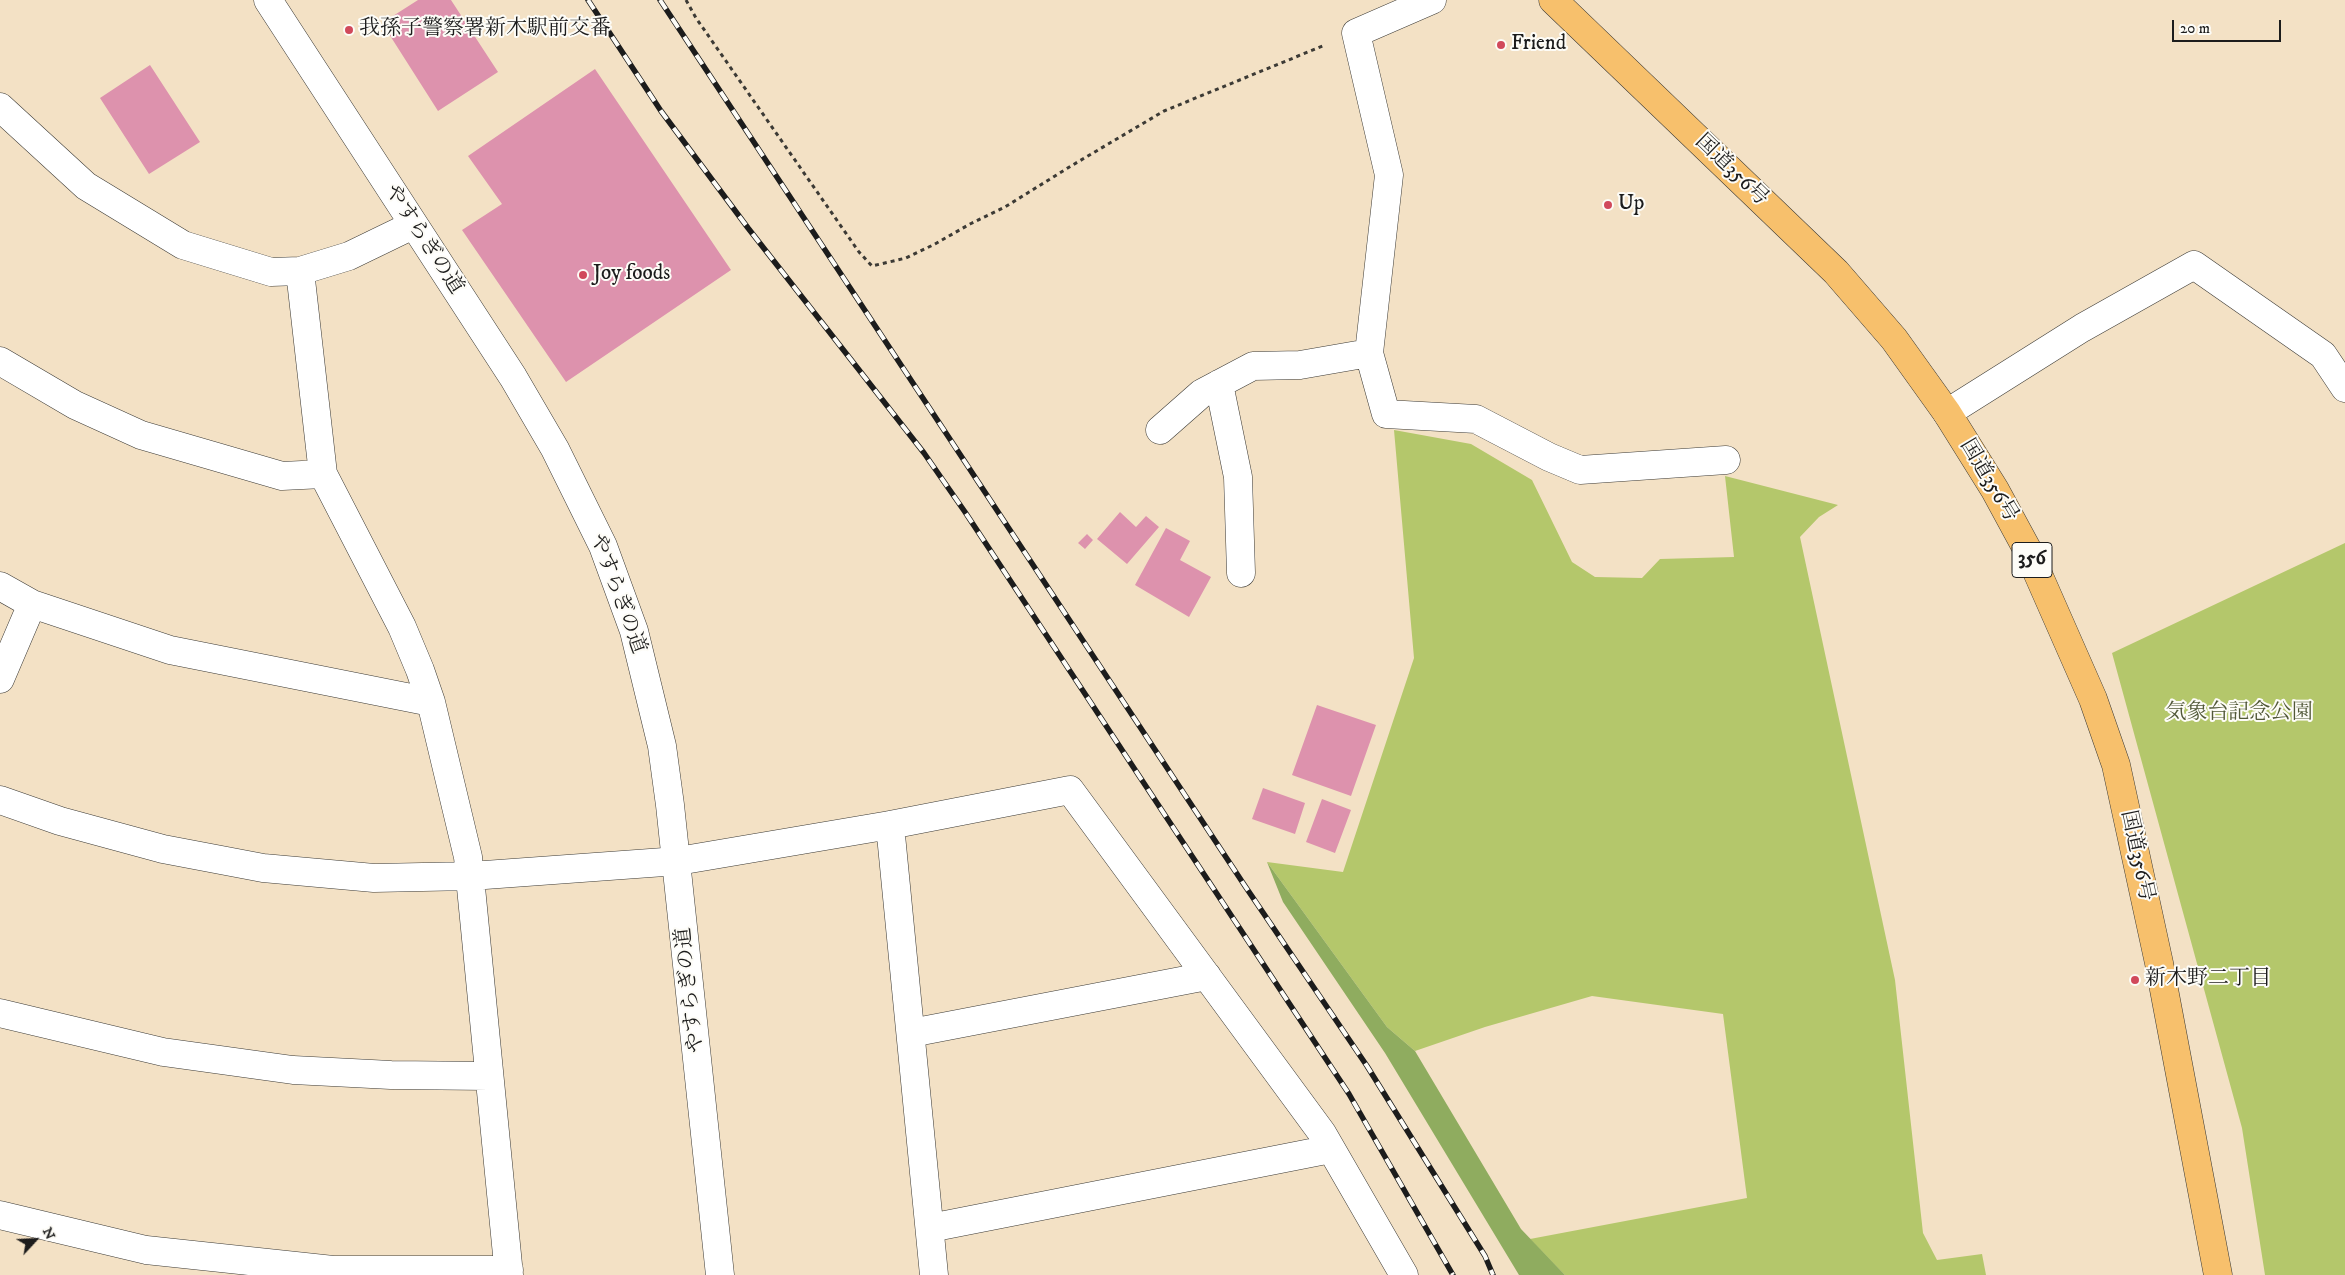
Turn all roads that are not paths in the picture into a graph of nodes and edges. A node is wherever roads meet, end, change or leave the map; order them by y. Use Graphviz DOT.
graph roads {
  1 [pos="268,0"];
  2 [pos="1432,0"];
  3 [pos="1553,0"];
  4 [pos="0,107"];
  5 [pos="413,225"];
  6 [pos="300,271"];
  7 [pos="1369,353"];
  8 [pos="0,361"];
  9 [pos="1219,384"];
  10 [pos="2345,388"];
  11 [pos="1947,413"];
  12 [pos="1160,430"];
  13 [pos="1726,460"];
  14 [pos="323,474"];
  15 [pos="1241,573"];
  16 [pos="0,586"];
  17 [pos="32,604"];
  18 [pos="0,679"];
  19 [pos="431,702"];
  20 [pos="0,800"];
  21 [pos="890,825"];
  22 [pos="678,861"];
  23 [pos="471,876"];
  24 [pos="1207,976"];
  25 [pos="0,1013"];
  26 [pos="911,1033"];
  27 [pos="490,1076"];
  28 [pos="1331,1149"];
  29 [pos="0,1214"];
  30 [pos="930,1228"];
  31 [pos="509,1273"];
  32 [pos="720,1275"];
  33 [pos="934,1275"];
  34 [pos="1404,1275"];
  35 [pos="2218,1275"];
  1 -- 5 [label="street, やすらぎの道"];
  2 -- 7 [label="street"];
  3 -- 11 [label="highway, 国道356号 / 356"];
  4 -- 6 [label="street"];
  5 -- 6 [label="street"];
  5 -- 22 [label="street, やすらぎの道"];
  6 -- 14 [label="street"];
  7 -- 9 [label="street"];
  7 -- 13 [label="street"];
  8 -- 14 [label="street"];
  9 -- 12 [label="street"];
  9 -- 15 [label="street"];
  10 -- 11 [label="street"];
  11 -- 35 [label="highway, 国道356号 / 356"];
  14 -- 19 [label="street"];
  16 -- 17 [label="street"];
  17 -- 18 [label="street"];
  17 -- 19 [label="street"];
  19 -- 23 [label="street"];
  20 -- 23 [label="street"];
  21 -- 22 [label="street"];
  21 -- 24 [label="street"];
  21 -- 26 [label="street"];
  22 -- 23 [label="street"];
  22 -- 32 [label="street, やすらぎの道"];
  23 -- 27 [label="street"];
  24 -- 26 [label="street"];
  24 -- 28 [label="street"];
  25 -- 27 [label="street"];
  26 -- 30 [label="street"];
  27 -- 31 [label="street"];
  28 -- 30 [label="street"];
  28 -- 34 [label="street"];
  29 -- 31 [label="street"];
  30 -- 33 [label="street"];
}
